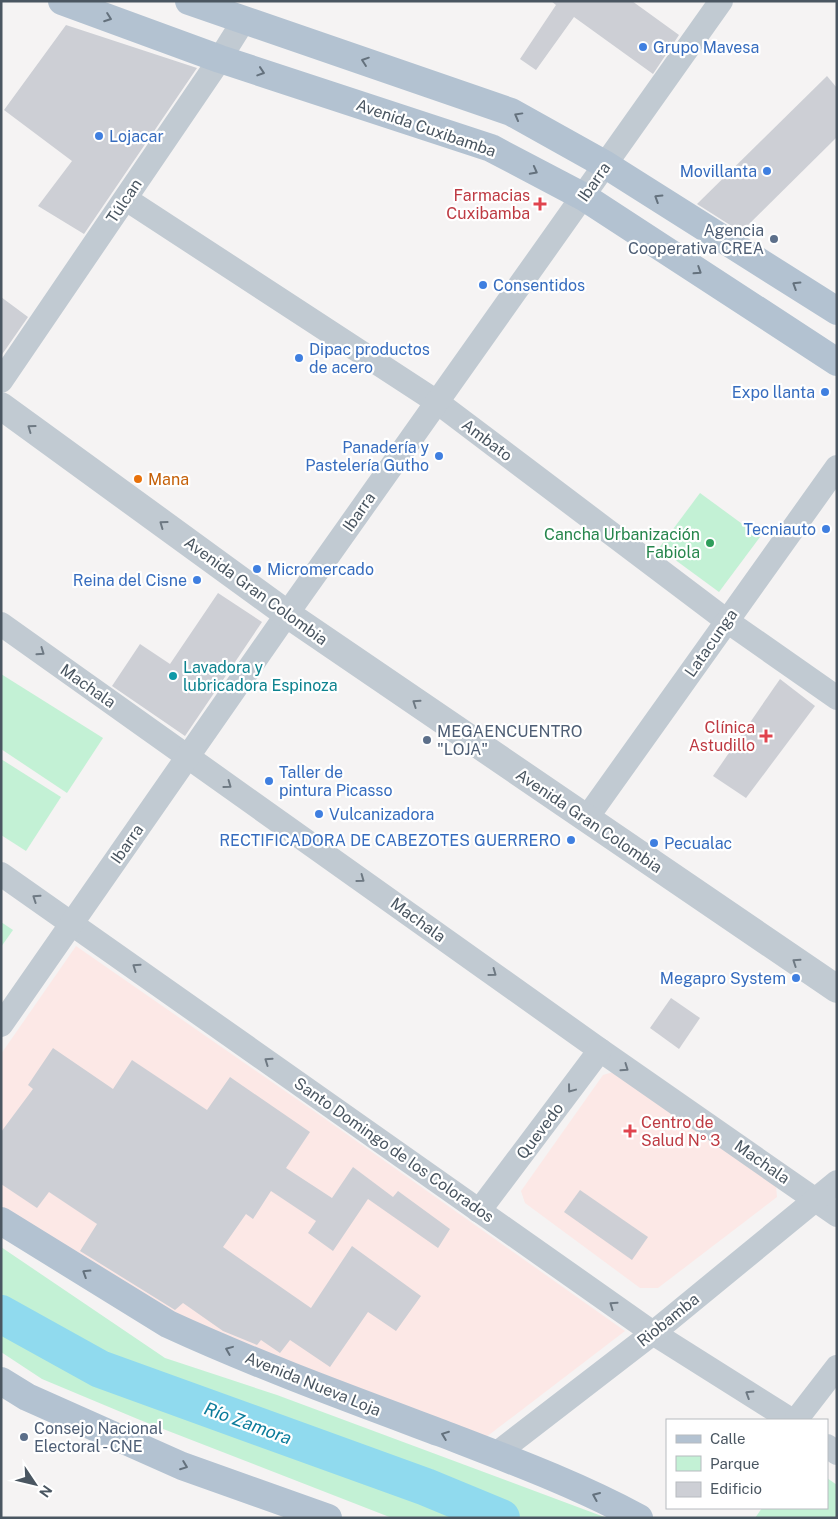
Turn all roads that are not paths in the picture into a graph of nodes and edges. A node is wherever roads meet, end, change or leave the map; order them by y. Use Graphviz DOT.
graph roads {
  1 [pos="62,1"];
  2 [pos="189,1"];
  3 [pos="721,1"];
  4 [pos="244,20"];
  5 [pos="220,59"];
  6 [pos="606,165"];
  7 [pos="584,197"];
  8 [pos="126,199"];
  9 [pos="837,311"];
  10 [pos="837,362"];
  11 [pos="1,381"];
  12 [pos="437,402"];
  13 [pos="1,406"];
  14 [pos="837,467"];
  15 [pos="287,614"];
  16 [pos="727,622"];
  17 [pos="1,624"];
  18 [pos="837,698"];
  19 [pos="189,756"];
  20 [pos="586,819"];
  21 [pos="1,874"];
  22 [pos="72,922"];
  23 [pos="837,989"];
  24 [pos="1,1025"];
  25 [pos="600,1050"];
  26 [pos="837,1182"];
  27 [pos="814,1198"];
  28 [pos="479,1211"];
  29 [pos="837,1215"];
  30 [pos="1,1221"];
  31 [pos="653,1333"];
  32 [pos="837,1367"];
  33 [pos="1,1381"];
  34 [pos="789,1419"];
  35 [pos="797,1419"];
  36 [pos="496,1454"];
  37 [pos="328,1518"];
  38 [pos="639,1518"];
  1 -- 5 [label="main road, Avenida Cuxibamba, one-way"];
  2 -- 4 [label="main road"];
  3 -- 6 [label="street, Ibarra"];
  4 -- 5 [label="street, Túlcan"];
  6 -- 4 [label="main road, one-way"];
  5 -- 7 [label="main road, Avenida Cuxibamba, one-way"];
  5 -- 8 [label="street, Túlcan"];
  6 -- 7 [label="street, Ibarra"];
  9 -- 6 [label="main road, one-way"];
  7 -- 10 [label="main road, Avenida Cuxibamba, one-way"];
  7 -- 12 [label="street, Ibarra"];
  8 -- 11 [label="street, Túlcan"];
  8 -- 12 [label="street, Ambato"];
  12 -- 15 [label="street, Ibarra"];
  12 -- 16 [label="street, Ambato"];
  15 -- 13 [label="street, Avenida Gran Colombia, one-way"];
  14 -- 16 [label="street, Latacunga"];
  15 -- 19 [label="street, Ibarra"];
  20 -- 15 [label="street, Avenida Gran Colombia, one-way"];
  16 -- 18 [label="street, Ambato"];
  16 -- 20 [label="street, Latacunga"];
  17 -- 19 [label="street, Machala, one-way"];
  19 -- 22 [label="street, Ibarra"];
  19 -- 25 [label="street, Machala, one-way"];
  23 -- 20 [label="street, Avenida Gran Colombia, one-way"];
  22 -- 21 [label="street, Santo Domingo de los Colorados, one-way"];
  22 -- 24 [label="street, Ibarra"];
  28 -- 22 [label="street, Santo Domingo de los Colorados, one-way"];
  25 -- 27 [label="street, Machala, one-way"];
  25 -- 28 [label="street, Quevedo, one-way"];
  26 -- 27 [label="street, Riobamba"];
  27 -- 29 [label="street, Machala"];
  27 -- 31 [label="street, Riobamba"];
  31 -- 28 [label="street, Santo Domingo de los Colorados, one-way"];
  36 -- 30 [label="main road, Avenida Nueva Loja, one-way"];
  34 -- 31 [label="street, Santo Domingo de los Colorados, one-way"];
  31 -- 36 [label="street, Riobamba"];
  32 -- 35 [label="street"];
  33 -- 37 [label="main road, one-way"];
  38 -- 36 [label="main road, Avenida Nueva Loja, one-way"];
}
